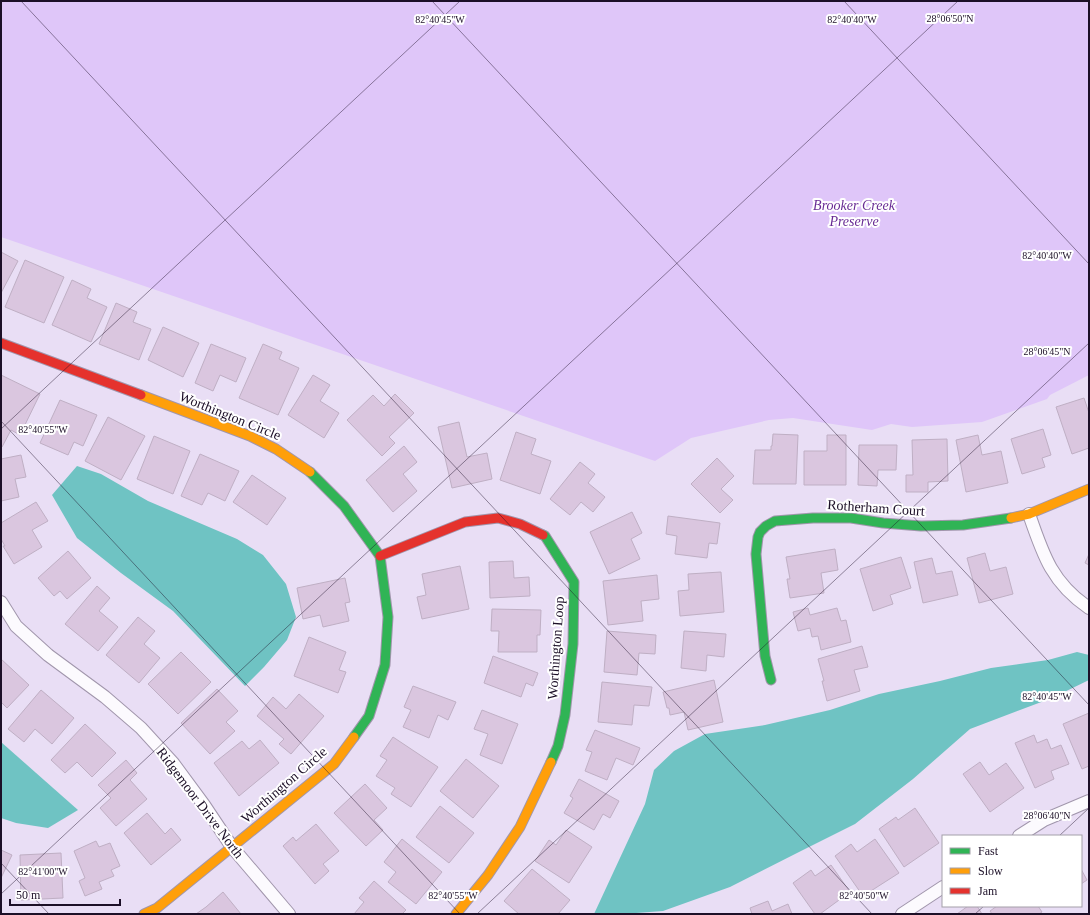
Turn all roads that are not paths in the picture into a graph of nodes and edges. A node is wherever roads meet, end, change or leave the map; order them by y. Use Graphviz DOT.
graph roads {
  1 [pos="1,343"];
  2 [pos="1089,489"];
  3 [pos="1029,514"];
  4 [pos="380,556"];
  5 [pos="1,602"];
  6 [pos="1089,608"];
  7 [pos="771,680"];
  8 [pos="1089,801"];
  9 [pos="1021,835"];
  10 [pos="232,848"];
  11 [pos="942,887"];
  12 [pos="144,914"];
  13 [pos="289,914"];
  14 [pos="456,914"];
  15 [pos="902,914"];
  1 -- 4 [label="street, Worthington Circle"];
  2 -- 3 [label="street, Rotherham Court"];
  3 -- 6 [label="street"];
  3 -- 7 [label="street, Rotherham Court"];
  4 -- 10 [label="street, Worthington Circle"];
  4 -- 14 [label="street, Worthington Loop"];
  5 -- 10 [label="street, Ridgemoor Drive North"];
  8 -- 9 [label="street"];
  10 -- 12 [label="street, Worthington Circle"];
  10 -- 13 [label="street, Ridgemoor Drive North"];
  11 -- 15 [label="street"];
}
